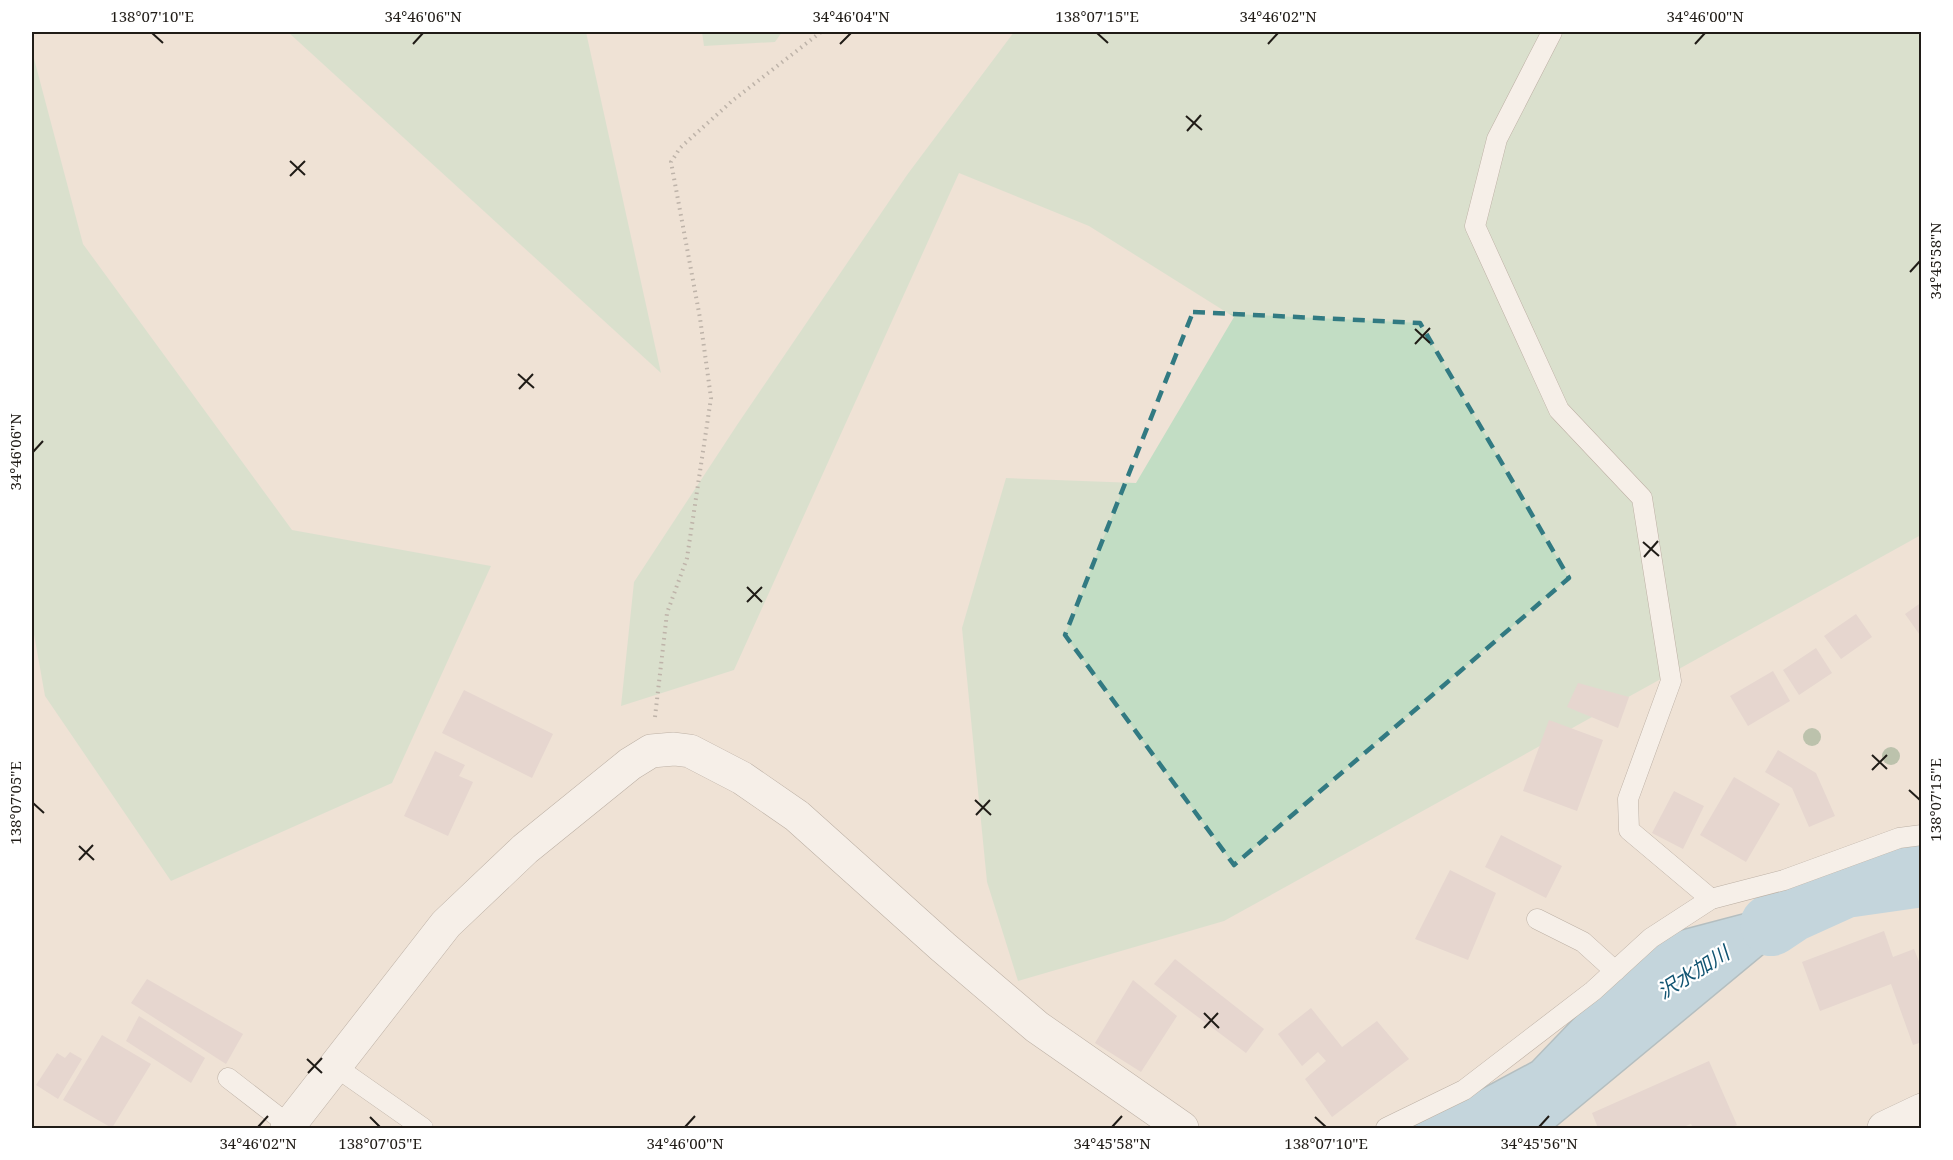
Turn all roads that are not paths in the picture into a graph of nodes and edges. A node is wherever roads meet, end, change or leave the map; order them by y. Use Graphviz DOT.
graph roads {
  1 [pos="1552,32"];
  2 [pos="1922,835"];
  3 [pos="1711,899"];
  4 [pos="1537,919"];
  5 [pos="1616,971"];
  6 [pos="336,1067"];
  7 [pos="228,1078"];
  8 [pos="1922,1110"];
  9 [pos="288,1127"];
  10 [pos="423,1128"];
  11 [pos="1182,1128"];
  12 [pos="1386,1128"];
  13 [pos="1884,1128"];
  1 -- 3 [label="lane"];
  2 -- 3 [label="lane"];
  3 -- 5 [label="lane"];
  4 -- 5 [label="lane"];
  5 -- 12 [label="lane"];
  6 -- 9 [label="street"];
  6 -- 10 [label="lane"];
  6 -- 11 [label="street"];
  7 -- 9 [label="lane"];
  8 -- 13 [label="street"];
}
